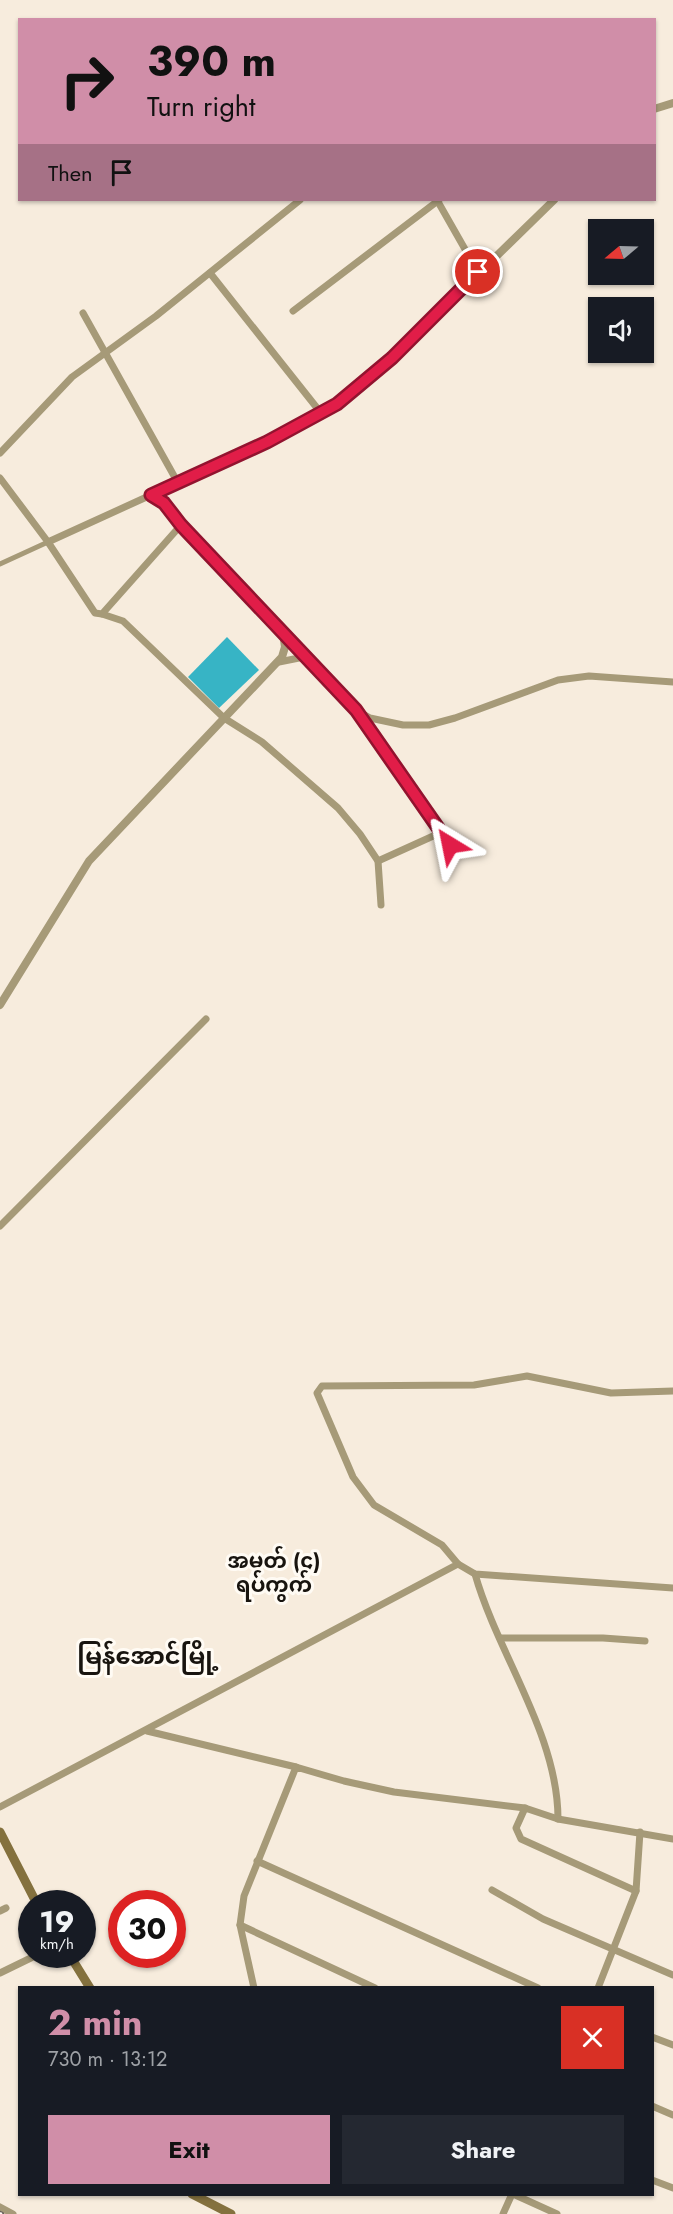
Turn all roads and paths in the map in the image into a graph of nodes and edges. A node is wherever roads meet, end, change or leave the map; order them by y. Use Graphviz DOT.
graph roads {
  1 [pos="673,103"];
  2 [pos="656,107"];
  3 [pos="299,201"];
  4 [pos="437,201"];
  5 [pos="439,201"];
  6 [pos="553,201"];
  7 [pos="478,272"];
  8 [pos="210,273"];
  9 [pos="293,310"];
  10 [pos="83,313"];
  11 [pos="106,352"];
  12 [pos="321,413"];
  13 [pos="0,453"];
  14 [pos="0,478"];
  15 [pos="178,483"];
  16 [pos="151,495"];
  17 [pos="181,525"];
  18 [pos="48,542"];
  19 [pos="0,564"];
  20 [pos="102,614"];
  21 [pos="283,633"];
  22 [pos="304,657"];
  23 [pos="279,662"];
  24 [pos="673,682"];
  25 [pos="356,710"];
  26 [pos="224,718"];
  27 [pos="442,832"];
  28 [pos="450,845"];
  29 [pos="378,861"];
  30 [pos="381,905"];
  31 [pos="0,1005"];
  32 [pos="206,1019"];
  33 [pos="0,1226"];
  34 [pos="673,1391"];
  35 [pos="458,1564"];
  36 [pos="475,1574"];
  37 [pos="673,1588"];
  38 [pos="500,1638"];
  39 [pos="645,1641"];
  40 [pos="147,1731"];
  41 [pos="296,1767"];
  42 [pos="0,1807"];
  43 [pos="525,1808"];
  44 [pos="558,1819"];
  45 [pos="0,1832"];
  46 [pos="639,1832"];
  47 [pos="673,1839"];
  48 [pos="257,1861"];
  49 [pos="31,1890"];
  50 [pos="492,1890"];
  51 [pos="636,1891"];
  52 [pos="240,1925"];
  53 [pos="613,1949"];
  54 [pos="18,1964"];
  55 [pos="78,1968"];
  56 [pos="0,1972"];
  57 [pos="673,1975"];
  58 [pos="89,1986"];
  59 [pos="254,1986"];
  60 [pos="371,1986"];
  61 [pos="534,1986"];
  62 [pos="599,1986"];
  63 [pos="654,2038"];
  64 [pos="673,2045"];
  65 [pos="654,2107"];
  66 [pos="673,2115"];
  67 [pos="654,2181"];
  68 [pos="673,2188"];
  69 [pos="196,2196"];
  70 [pos="512,2196"];
  71 [pos="517,2196"];
  72 [pos="0,2207"];
  73 [pos="13,2214"];
  74 [pos="231,2214"];
  75 [pos="503,2214"];
  76 [pos="557,2214"];
  1 -- 2 [label="street"];
  3 -- 8 [label="street"];
  4 -- 9 [label="street"];
  5 -- 7 [label="street"];
  6 -- 7 [label="street"];
  7 -- 12 [label="street"];
  8 -- 11 [label="street"];
  8 -- 12 [label="street"];
  10 -- 11 [label="street"];
  11 -- 13 [label="street"];
  11 -- 15 [label="street"];
  12 -- 15 [label="street"];
  14 -- 18 [label="street"];
  15 -- 16 [label="street"];
  16 -- 17 [label="street"];
  16 -- 18 [label="street"];
  17 -- 20 [label="street"];
  17 -- 21 [label="street"];
  18 -- 19 [label="street"];
  18 -- 20 [label="street"];
  20 -- 26 [label="street"];
  21 -- 22 [label="street"];
  21 -- 23 [label="street"];
  22 -- 23 [label="street"];
  22 -- 25 [label="street"];
  23 -- 26 [label="street"];
  24 -- 25 [label="street"];
  25 -- 27 [label="street"];
  26 -- 29 [label="street"];
  26 -- 31 [label="street"];
  27 -- 28 [label="street"];
  27 -- 29 [label="street"];
  29 -- 30 [label="street"];
  32 -- 33 [label="street"];
  34 -- 35 [label="street"];
  35 -- 36 [label="street"];
  35 -- 40 [label="street"];
  36 -- 37 [label="street"];
  36 -- 38 [label="street"];
  38 -- 39 [label="street"];
  38 -- 44 [label="street"];
  40 -- 41 [label="street"];
  40 -- 42 [label="street"];
  41 -- 43 [label="street"];
  41 -- 48 [label="street"];
  43 -- 44 [label="street"];
  43 -- 51 [label="street"];
  44 -- 46 [label="street"];
  45 -- 49 [label="main road"];
  46 -- 47 [label="street"];
  46 -- 51 [label="street"];
  48 -- 52 [label="street"];
  48 -- 61 [label="street"];
  50 -- 53 [label="street"];
  51 -- 53 [label="street"];
  52 -- 59 [label="street"];
  52 -- 60 [label="street"];
  53 -- 57 [label="street"];
  53 -- 62 [label="street"];
  54 -- 56 [label="street"];
  55 -- 58 [label="main road"];
  63 -- 64 [label="street"];
  65 -- 66 [label="street"];
  67 -- 68 [label="street"];
  69 -- 74 [label="main road"];
  70 -- 75 [label="street"];
  71 -- 76 [label="street"];
  72 -- 73 [label="street"];
}
